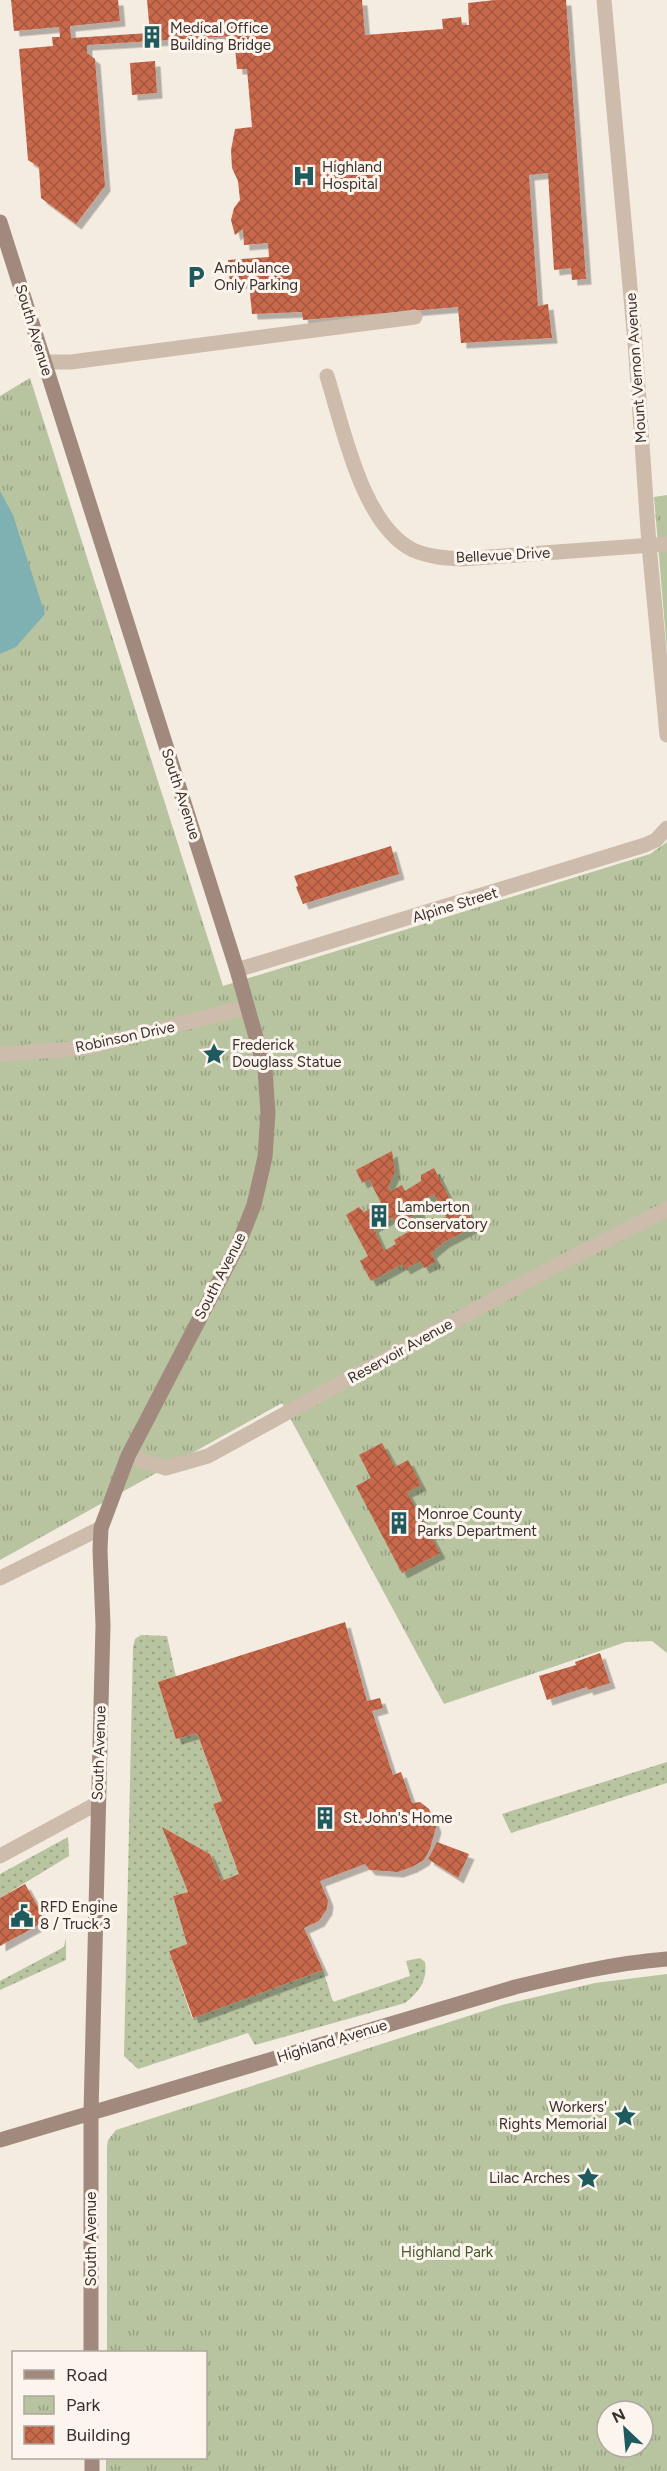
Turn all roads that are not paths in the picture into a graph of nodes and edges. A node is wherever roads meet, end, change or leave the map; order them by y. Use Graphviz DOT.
graph roads {
  1 [pos="604,0"];
  2 [pos="0,222"];
  3 [pos="415,317"];
  4 [pos="44,362"];
  5 [pos="327,376"];
  6 [pos="667,544"];
  7 [pos="649,545"];
  8 [pos="667,735"];
  9 [pos="667,828"];
  10 [pos="237,970"];
  11 [pos="247,1007"];
  12 [pos="0,1054"];
  13 [pos="667,1209"];
  14 [pos="128,1456"];
  15 [pos="101,1528"];
  16 [pos="0,1578"];
  17 [pos="98,1803"];
  18 [pos="0,1856"];
  19 [pos="667,1959"];
  20 [pos="91,2112"];
  21 [pos="0,2140"];
  22 [pos="91,2351"];
  1 -- 7 [label="street, Mount Vernon Avenue"];
  2 -- 4 [label="main road, South Avenue"];
  3 -- 4 [label="street"];
  4 -- 10 [label="main road, South Avenue"];
  5 -- 7 [label="street, Bellevue Drive"];
  6 -- 7 [label="street, Bellevue Drive"];
  7 -- 8 [label="street, Mount Vernon Avenue"];
  9 -- 10 [label="street, Alpine Street"];
  10 -- 11 [label="main road, South Avenue"];
  11 -- 12 [label="street, Robinson Drive"];
  11 -- 14 [label="main road, South Avenue"];
  13 -- 14 [label="street, Reservoir Avenue"];
  14 -- 15 [label="main road, South Avenue"];
  15 -- 16 [label="street"];
  15 -- 17 [label="main road, South Avenue"];
  17 -- 18 [label="street"];
  17 -- 20 [label="main road, South Avenue"];
  19 -- 20 [label="main road, Highland Avenue"];
  20 -- 21 [label="main road, Highland Avenue"];
  20 -- 22 [label="main road, South Avenue"];
}
